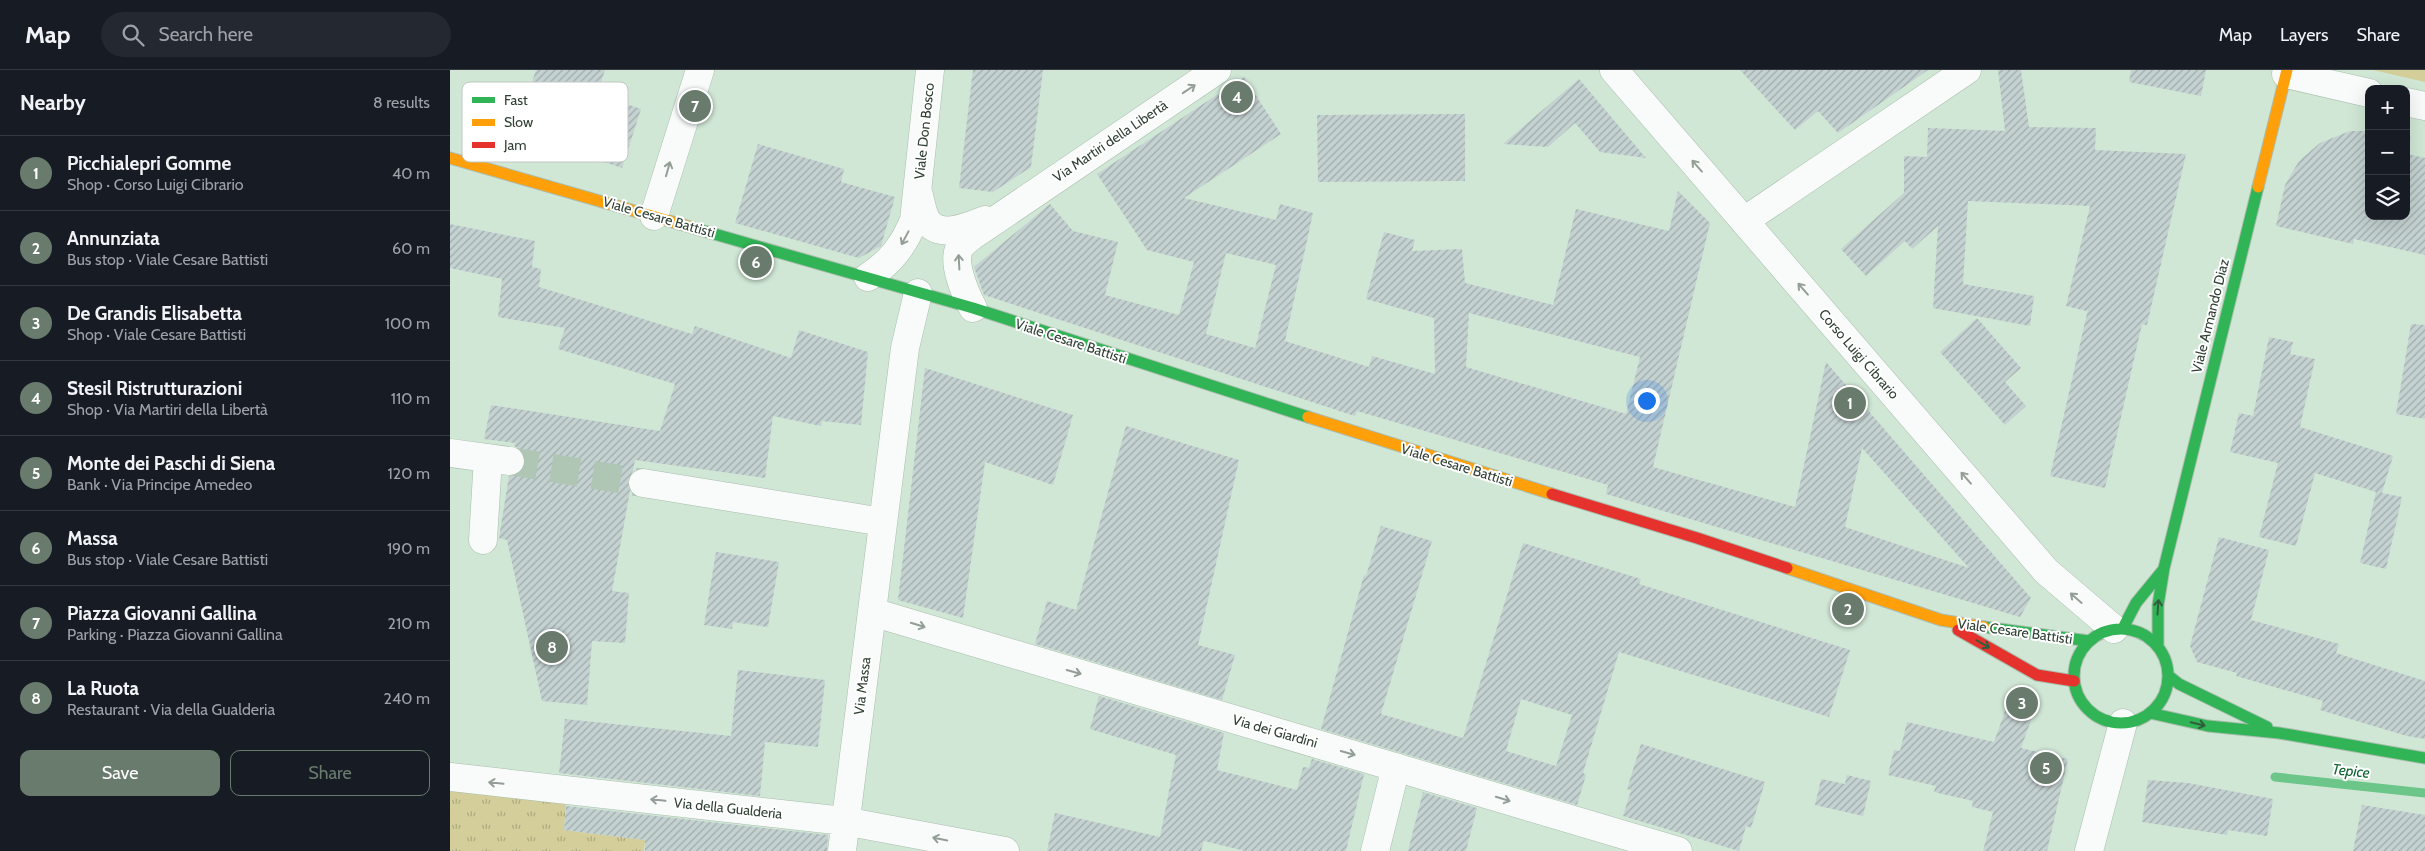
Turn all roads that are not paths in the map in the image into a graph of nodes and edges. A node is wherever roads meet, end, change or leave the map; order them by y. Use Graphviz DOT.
graph roads {
  1 [pos="700,70"];
  2 [pos="930,70"];
  3 [pos="1217,70"];
  4 [pos="1614,70"];
  5 [pos="1967,70"];
  6 [pos="2286,72"];
  7 [pos="2365,92"];
  8 [pos="2410,103"];
  9 [pos="2425,106"];
  10 [pos="464,162"];
  11 [pos="918,192"];
  12 [pos="1003,213"];
  13 [pos="654,216"];
  14 [pos="1744,221"];
  15 [pos="868,277"];
  16 [pos="918,293"];
  17 [pos="973,308"];
  18 [pos="450,453"];
  19 [pos="642,483"];
  20 [pos="883,522"];
  21 [pos="483,540"];
  22 [pos="2164,568"];
  23 [pos="872,612"];
  24 [pos="1941,620"];
  25 [pos="2118,628"];
  26 [pos="2089,641"];
  27 [pos="2158,646"];
  28 [pos="2169,676"];
  29 [pos="2074,681"];
  30 [pos="2150,713"];
  31 [pos="2123,723"];
  32 [pos="2279,733"];
  33 [pos="2425,758"];
  34 [pos="1396,767"];
  35 [pos="450,777"];
  36 [pos="844,821"];
  37 [pos="842,851"];
  38 [pos="1005,851"];
  39 [pos="1375,851"];
  40 [pos="1678,851"];
  41 [pos="2089,851"];
  13 -- 1 [label="street, one-way"];
  2 -- 11 [label="street, Viale Don Bosco"];
  12 -- 3 [label="street, Via Martiri della Libertà, one-way"];
  14 -- 4 [label="street, Corso Luigi Cibrario, one-way"];
  5 -- 14 [label="street"];
  6 -- 7 [label="street"];
  6 -- 22 [label="street, Viale Armando Diaz"];
  8 -- 9 [label="street"];
  10 -- 13 [label="street, Viale Cesare Battisti"];
  11 -- 12 [label="street, Viale Don Bosco"];
  11 -- 15 [label="street, Viale Don Bosco, one-way"];
  17 -- 12 [label="street, one-way"];
  13 -- 15 [label="street, Viale Cesare Battisti"];
  25 -- 14 [label="street, Corso Luigi Cibrario, one-way"];
  15 -- 16 [label="street, Viale Cesare Battisti"];
  16 -- 17 [label="street, Viale Cesare Battisti"];
  16 -- 20 [label="street, Via Massa"];
  17 -- 24 [label="street, Viale Cesare Battisti"];
  18 -- 21 [label="street"];
  19 -- 20 [label="street"];
  20 -- 23 [label="street, Via Massa"];
  22 -- 25 [label="street, Viale Armando Diaz"];
  27 -- 22 [label="street, Viale Armando Diaz, one-way"];
  23 -- 34 [label="street, Via dei Giardini, one-way"];
  23 -- 36 [label="street, Via Massa"];
  24 -- 26 [label="street, Viale Cesare Battisti"];
  24 -- 29 [label="street, Viale Cesare Battisti, one-way"];
  25 -- 26 [label="street"];
  25 -- 27 [label="street"];
  26 -- 29 [label="street"];
  27 -- 28 [label="street"];
  28 -- 30 [label="street"];
  28 -- 32 [label="street"];
  29 -- 31 [label="street"];
  30 -- 31 [label="street"];
  30 -- 32 [label="street, one-way"];
  31 -- 41 [label="street"];
  32 -- 33 [label="street"];
  34 -- 39 [label="street"];
  34 -- 40 [label="street, Via dei Giardini, one-way"];
  36 -- 35 [label="street, Via della Gualderia, one-way"];
  36 -- 37 [label="street, Via Massa"];
  38 -- 36 [label="street, Via della Gualderia, one-way"];
}
